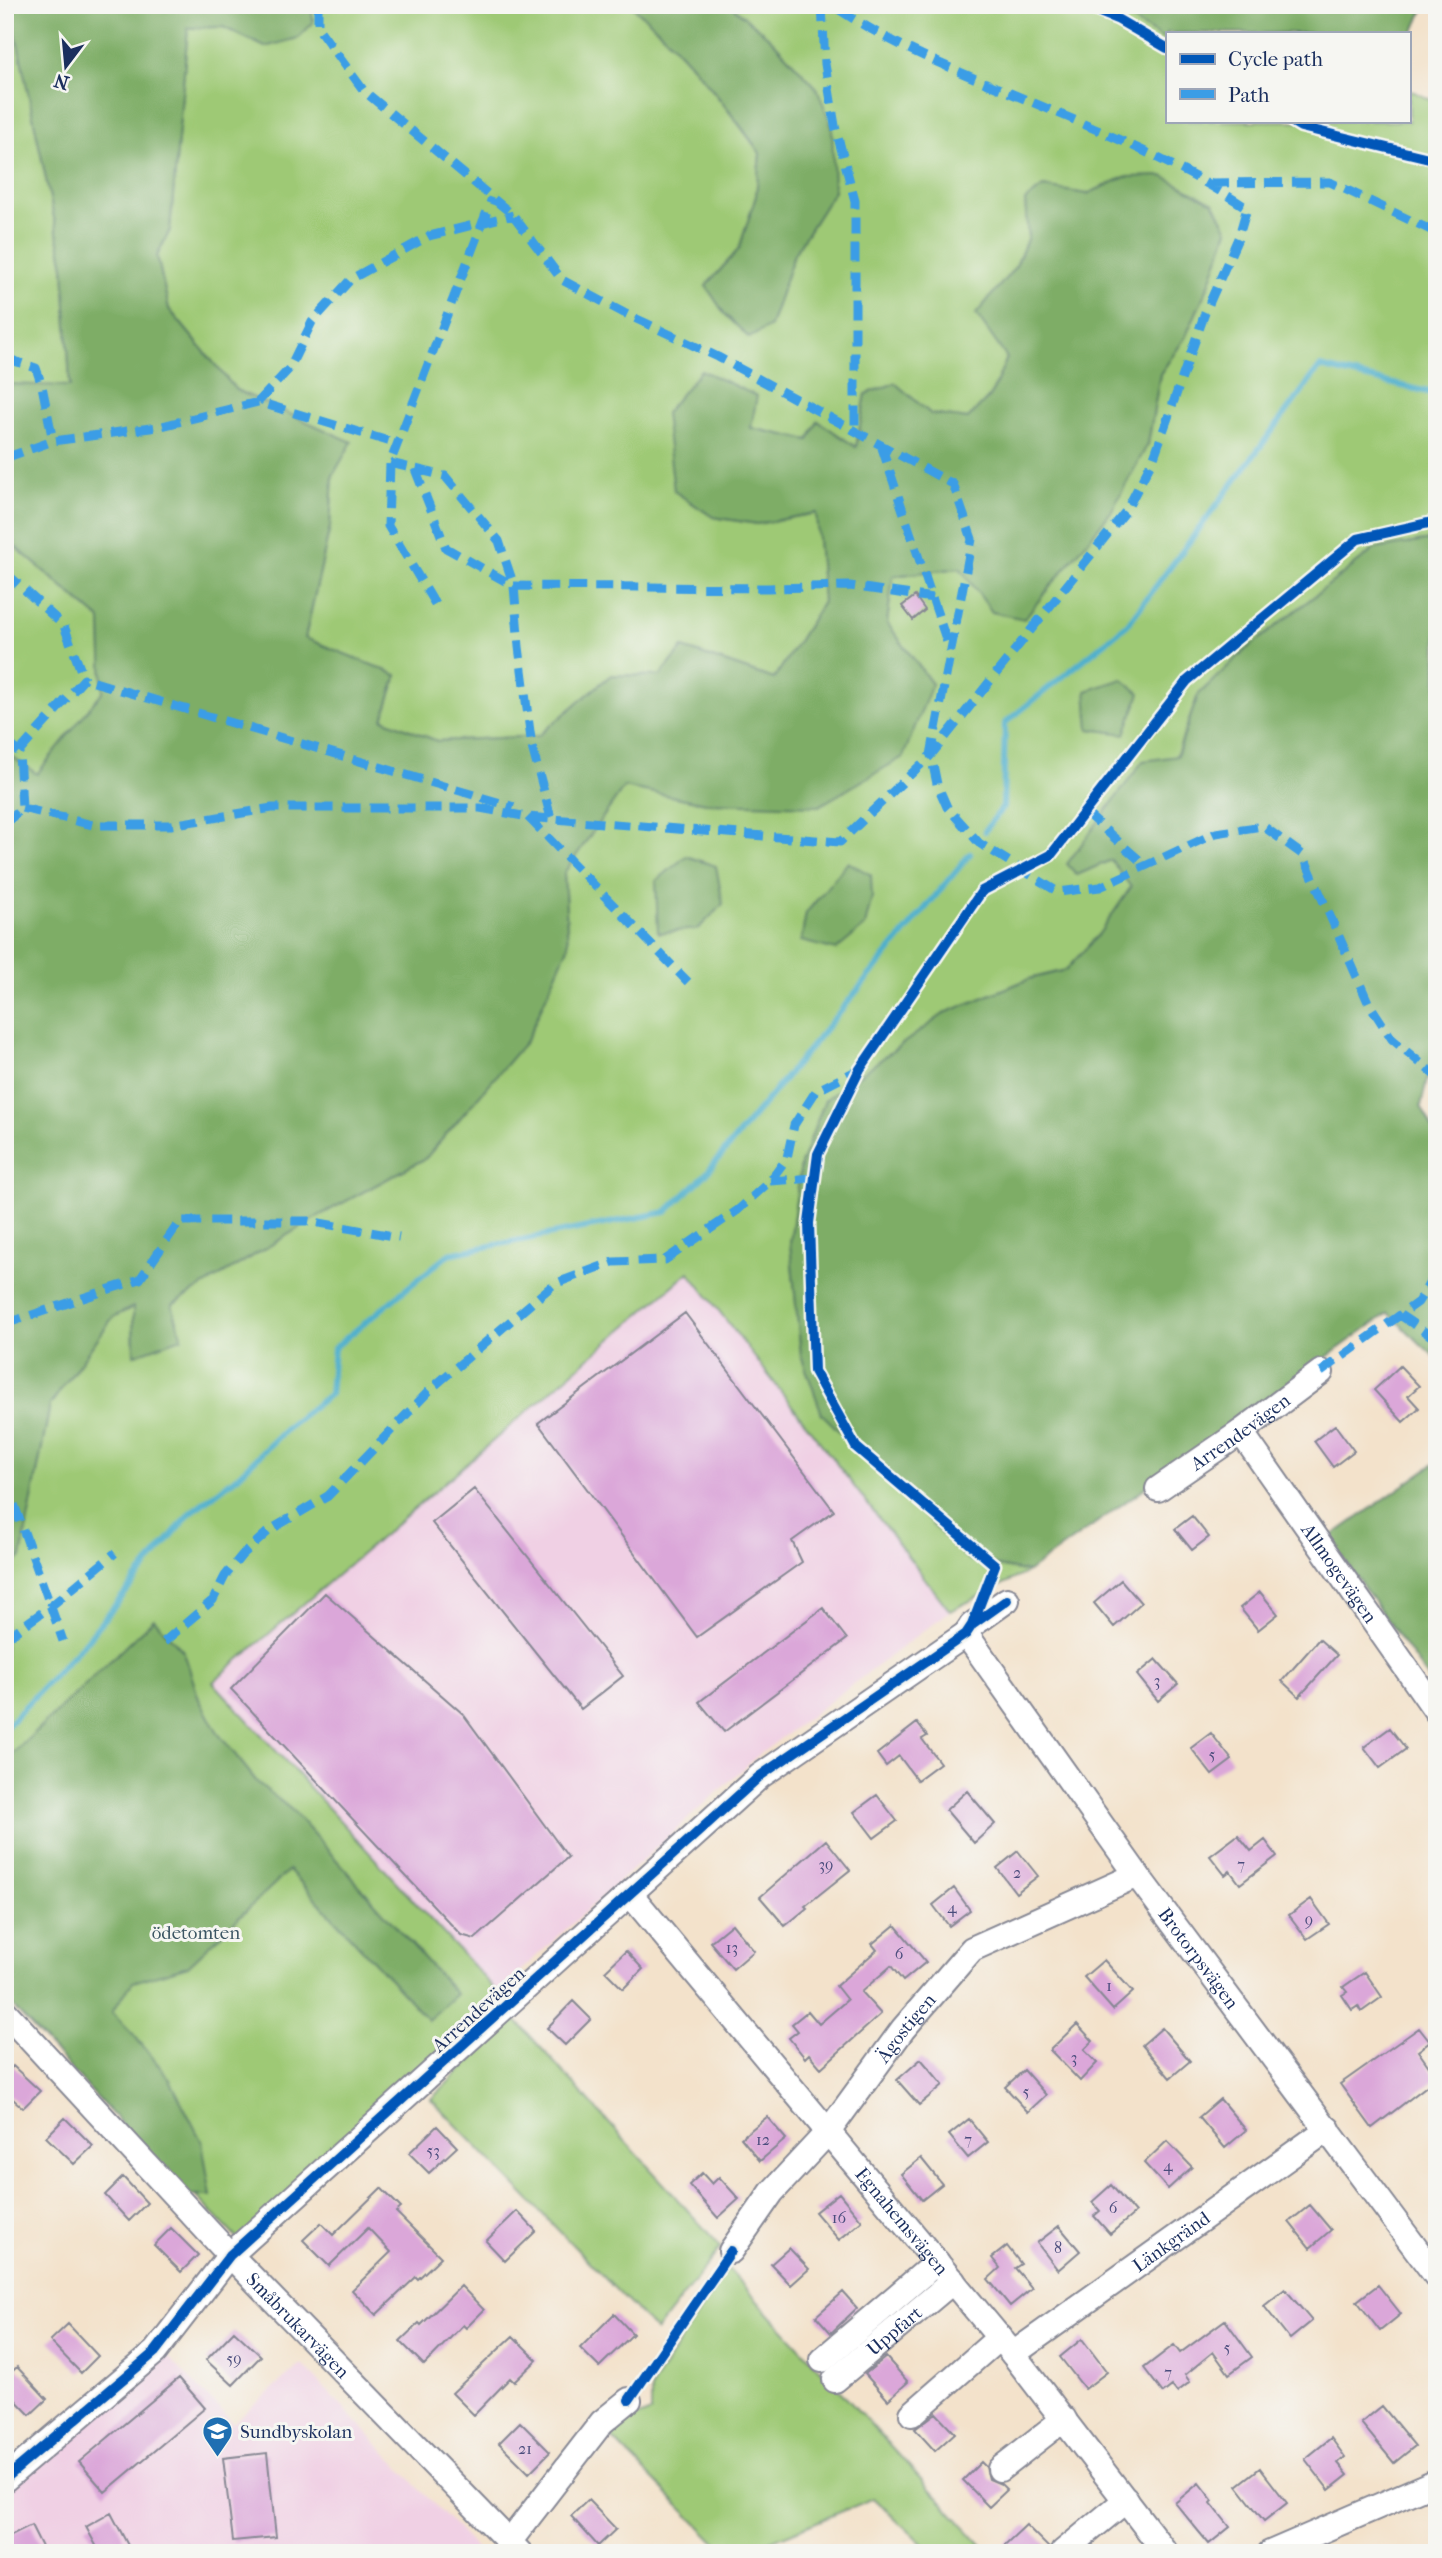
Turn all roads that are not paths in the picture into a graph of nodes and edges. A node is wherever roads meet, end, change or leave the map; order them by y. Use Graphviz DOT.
graph roads {
  1 [pos="1321,1372"];
  2 [pos="1241,1432"];
  3 [pos="1158,1489"];
  4 [pos="1007,1600"];
  5 [pos="966,1634"];
  6 [pos="1437,1712"];
  7 [pos="1137,1875"];
  8 [pos="631,1895"];
  9 [pos="8,2020"];
  10 [pos="1328,2129"];
  11 [pos="828,2132"];
  12 [pos="731,2251"];
  13 [pos="230,2255"];
  14 [pos="937,2262"];
  15 [pos="1437,2277"];
  16 [pos="953,2281"];
  17 [pos="1006,2345"];
  18 [pos="629,2400"];
  19 [pos="912,2414"];
  20 [pos="1064,2419"];
  21 [pos="1000,2469"];
  22 [pos="5,2479"];
  23 [pos="1437,2481"];
  24 [pos="1126,2500"];
  25 [pos="515,2547"];
  26 [pos="1063,2552"];
  27 [pos="1166,2553"];
  28 [pos="1270,2553"];
  1 -- 2 [label="street, Arrendevägen"];
  2 -- 3 [label="street, Arrendevägen"];
  2 -- 6 [label="street, Allmogevägen"];
  4 -- 5 [label="street, Arrendevägen"];
  5 -- 7 [label="street, Brotorpsvägen"];
  5 -- 8 [label="street, Arrendevägen"];
  7 -- 10 [label="street, Brotorpsvägen"];
  7 -- 11 [label="street, Ägostigen"];
  8 -- 11 [label="street, Egnahemsvägen"];
  8 -- 13 [label="street, Arrendevägen"];
  9 -- 13 [label="street, Småbrukarvägen"];
  10 -- 15 [label="street, Brotorpsvägen"];
  10 -- 17 [label="street, Länkgränd"];
  11 -- 12 [label="street, Ägostigen"];
  11 -- 14 [label="street, Egnahemsvägen"];
  13 -- 22 [label="street, Arrendevägen"];
  13 -- 25 [label="street, Småbrukarvägen"];
  14 -- 16 [label="street, Egnahemsvägen"];
  14 -- 16 [label="street, Uppfart"];
  16 -- 17 [label="street, Egnahemsvägen"];
  17 -- 19 [label="street"];
  17 -- 20 [label="street, Egnahemsvägen"];
  18 -- 25 [label="street, Småbrukarvägen"];
  20 -- 21 [label="street"];
  20 -- 24 [label="street, Egnahemsvägen"];
  23 -- 28 [label="street"];
  24 -- 26 [label="street"];
  24 -- 27 [label="street, Egnahemsvägen"];
}
